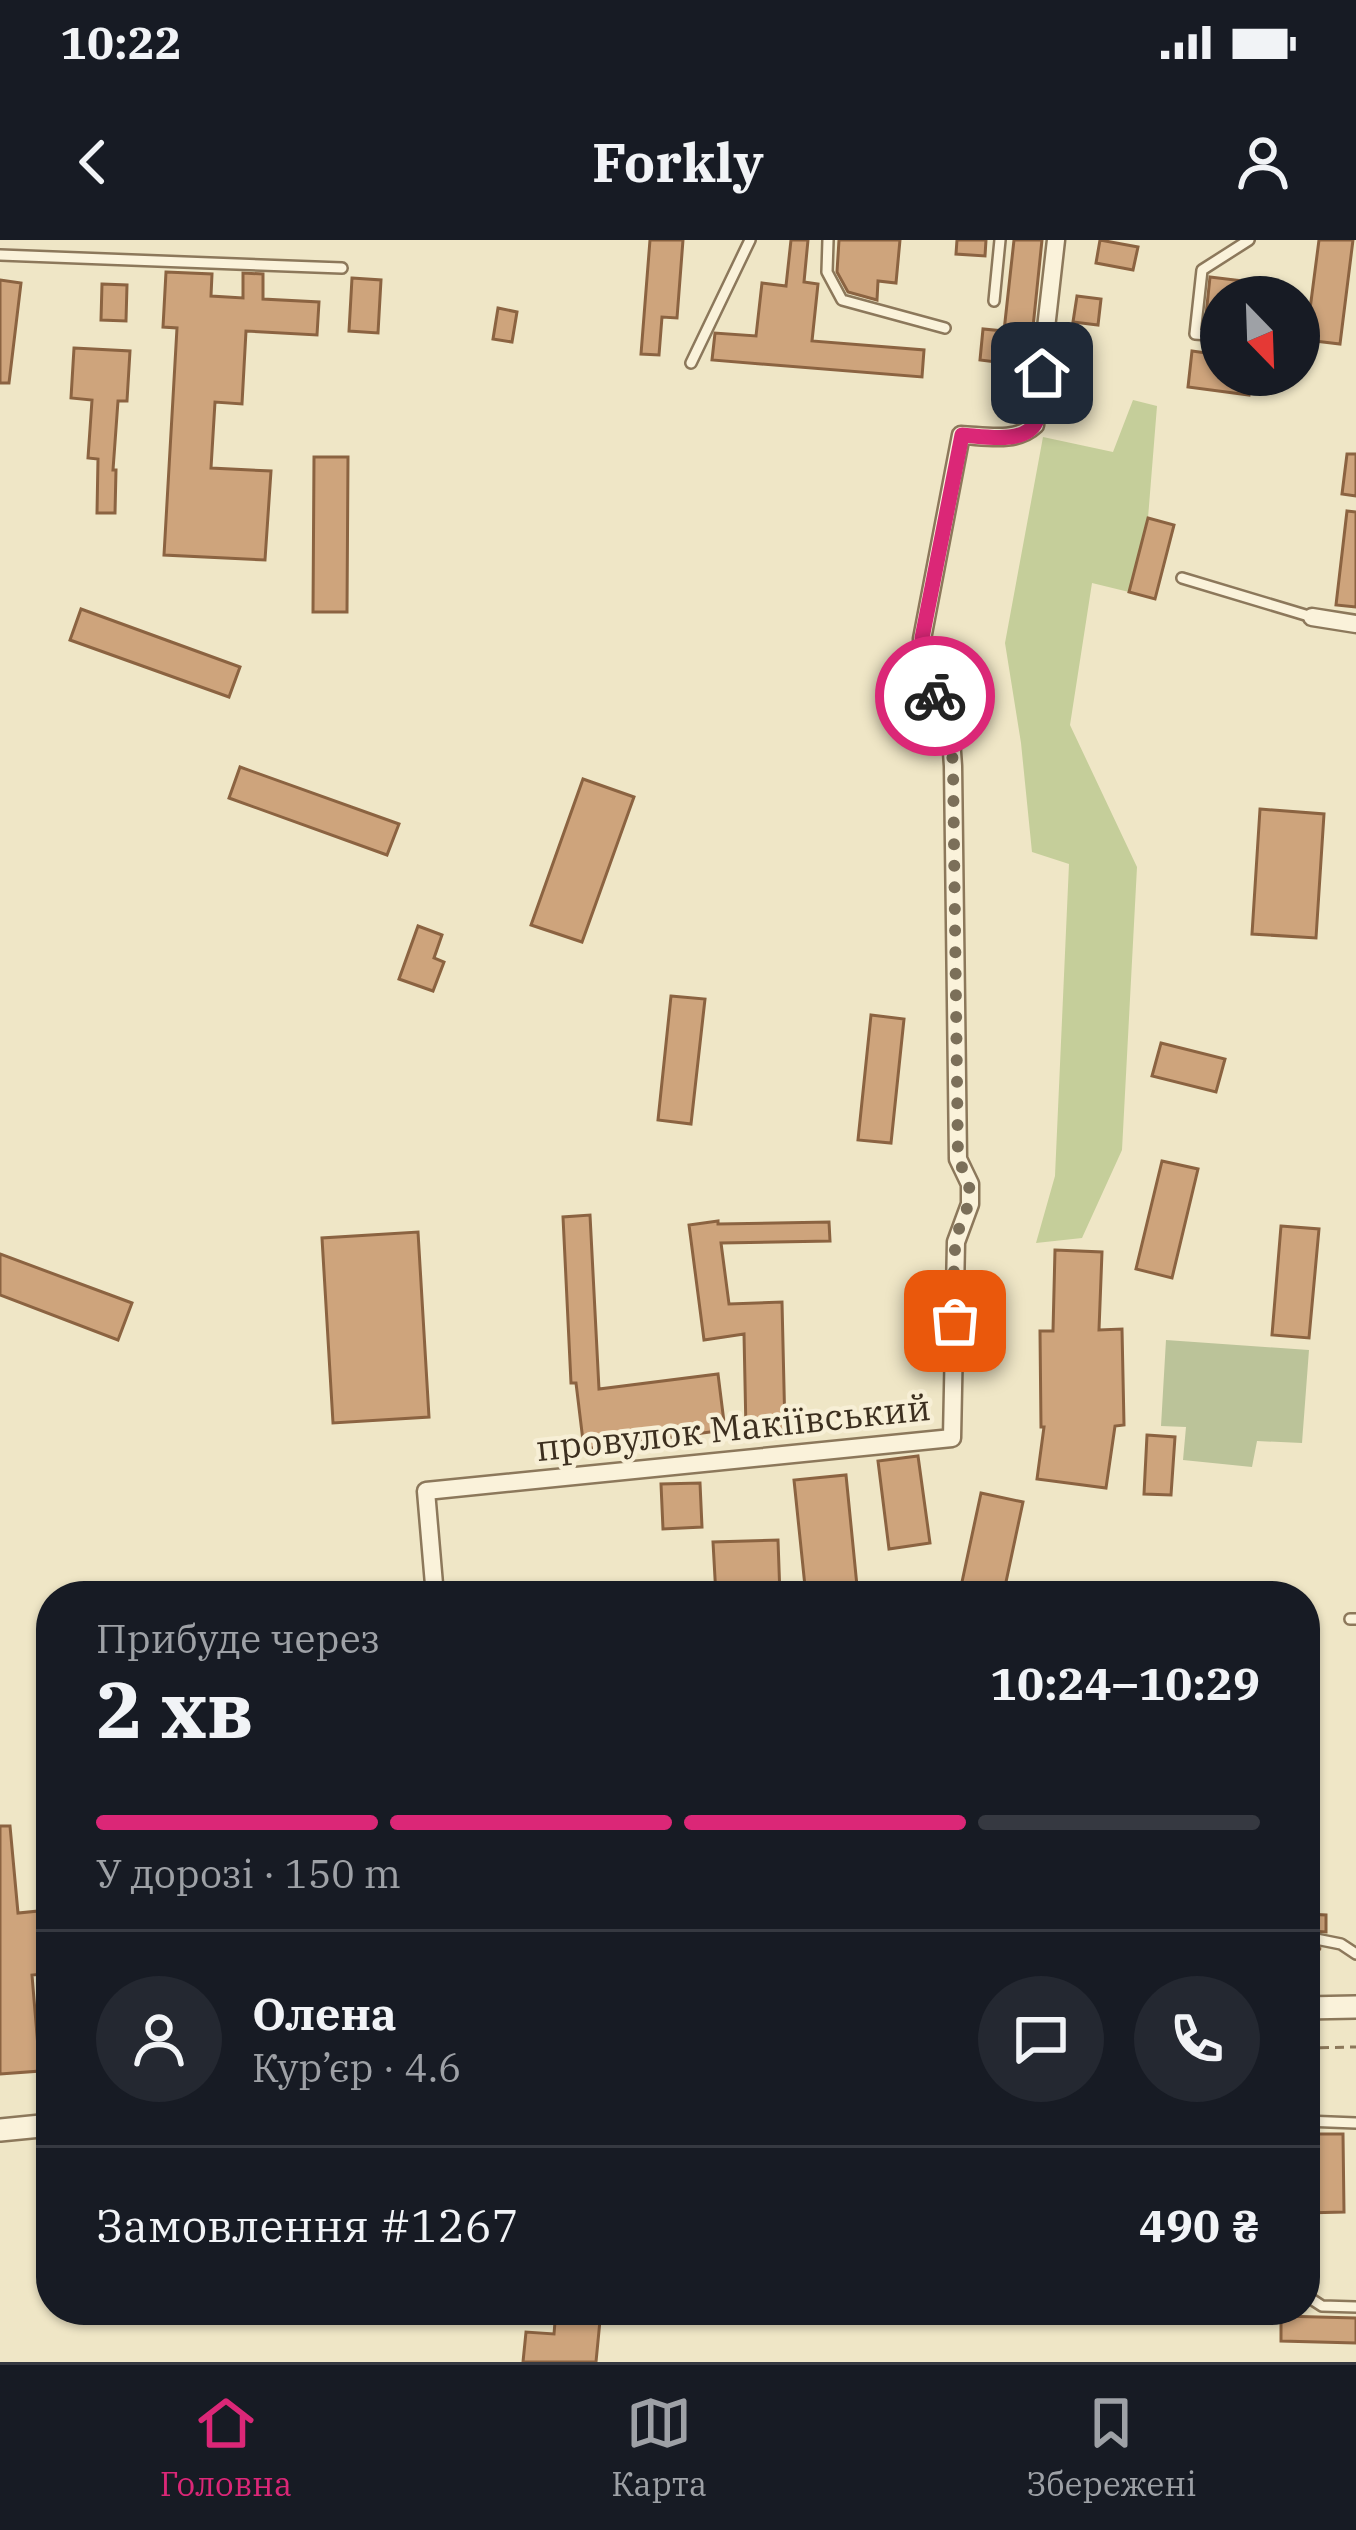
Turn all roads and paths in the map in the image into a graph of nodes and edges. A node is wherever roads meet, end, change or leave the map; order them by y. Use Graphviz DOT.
graph roads {
  1 [pos="750,240"];
  2 [pos="828,240"];
  3 [pos="1000,240"];
  4 [pos="1056,240"];
  5 [pos="1249,240"];
  6 [pos="0,255"];
  7 [pos="343,268"];
  8 [pos="1201,276"];
  9 [pos="1200,288"];
  10 [pos="994,301"];
  11 [pos="945,328"];
  12 [pos="1200,334"];
  13 [pos="692,363"];
  14 [pos="1182,578"];
  15 [pos="1312,617"];
  16 [pos="1356,624"];
  17 [pos="434,1581"];
  18 [pos="1320,1941"];
  19 [pos="1356,1954"];
  20 [pos="1356,2007"];
  21 [pos="1320,2008"];
  22 [pos="1356,2047"];
  23 [pos="1320,2048"];
  24 [pos="1320,2122"];
  25 [pos="1356,2123"];
  26 [pos="36,2126"];
  27 [pos="0,2130"];
  28 [pos="1320,2305"];
  29 [pos="1356,2307"];
  1 -- 13 [label="lane"];
  2 -- 11 [label="lane"];
  3 -- 10 [label="lane"];
  4 -- 17 [label="street, провулок Макіївський"];
  5 -- 8 [label="lane"];
  6 -- 7 [label="lane"];
  9 -- 12 [label="lane"];
  14 -- 15 [label="lane"];
  15 -- 16 [label="street"];
  18 -- 19 [label="lane"];
  20 -- 21 [label="street"];
  22 -- 23 [label="path"];
  24 -- 25 [label="lane"];
  26 -- 27 [label="street"];
  28 -- 29 [label="lane"];
}
